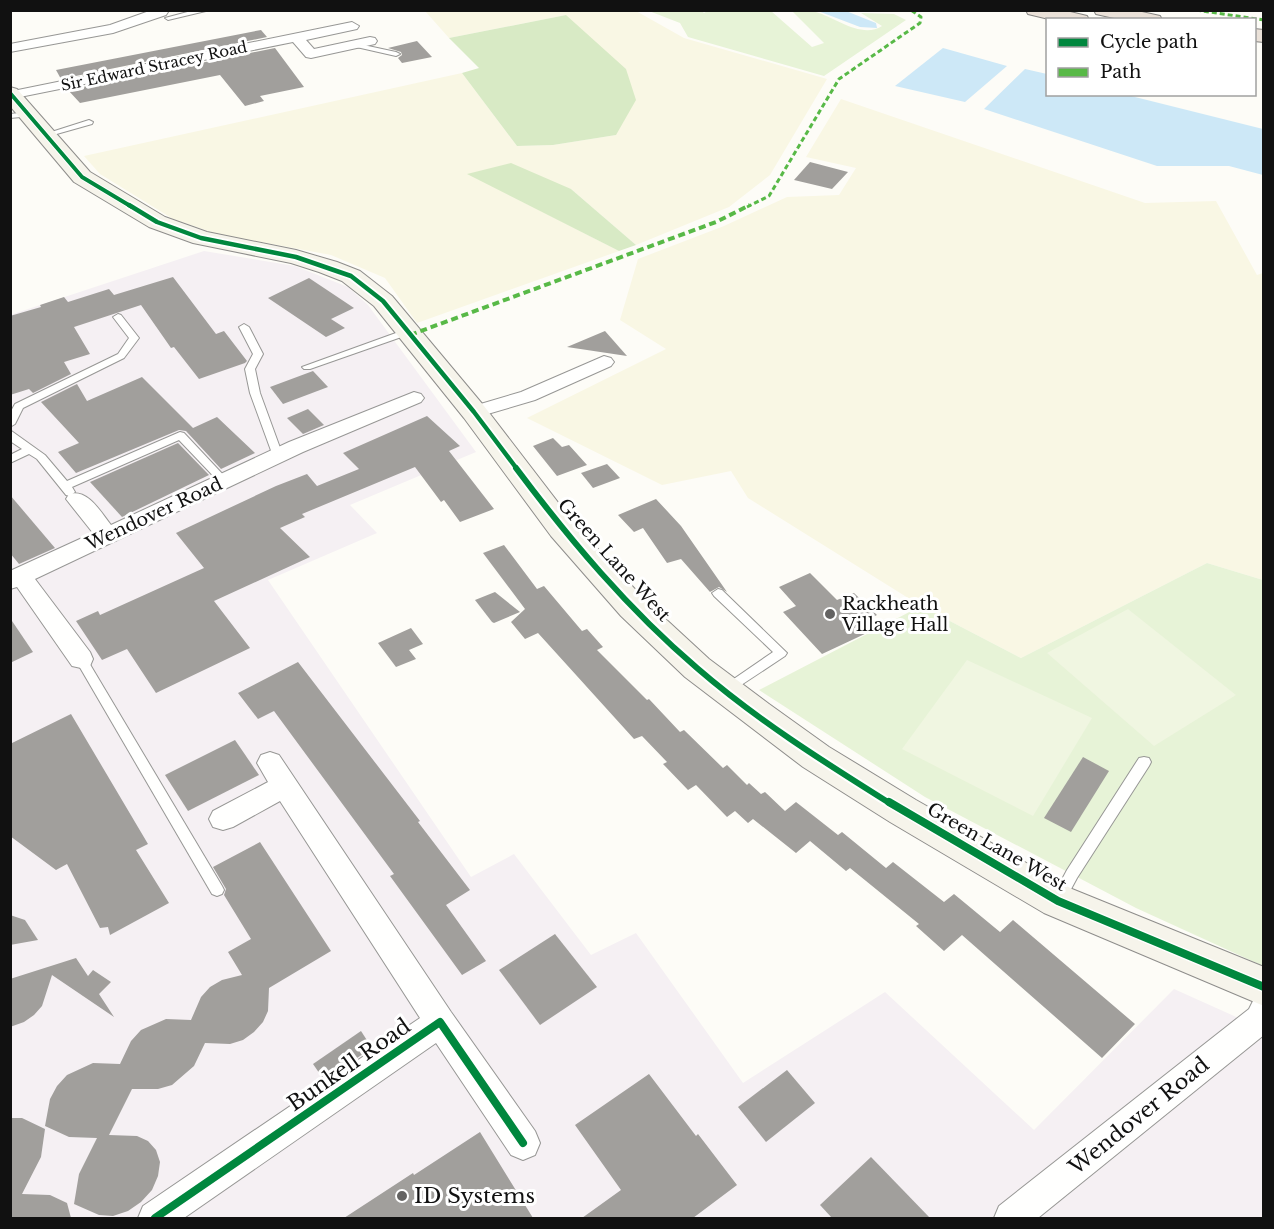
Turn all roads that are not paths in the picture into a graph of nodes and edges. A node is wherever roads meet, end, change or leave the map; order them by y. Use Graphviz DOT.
graph roads {
  1 [pos="207,10"];
  2 [pos="1035,10"];
  3 [pos="1103,10"];
  4 [pos="162,14"];
  5 [pos="1071,18"];
  6 [pos="1143,18"];
  7 [pos="352,26"];
  8 [pos="296,37"];
  9 [pos="370,41"];
  10 [pos="354,45"];
  11 [pos="10,48"];
  12 [pos="396,54"];
  13 [pos="22,111"];
  14 [pos="89,122"];
  15 [pos="118,317"];
  16 [pos="244,327"];
  17 [pos="407,332"];
  18 [pos="589,364"];
  19 [pos="307,368"];
  20 [pos="414,398"];
  21 [pos="474,412"];
  22 [pos="10,424"];
  23 [pos="10,433"];
  24 [pos="30,449"];
  25 [pos="287,452"];
  26 [pos="10,460"];
  27 [pos="224,481"];
  28 [pos="71,493"];
  29 [pos="108,536"];
  30 [pos="16,579"];
  31 [pos="718,593"];
  32 [pos="81,659"];
  33 [pos="725,690"];
  34 [pos="1144,762"];
  35 [pos="223,819"];
  36 [pos="217,890"];
  37 [pos="1058,901"];
  38 [pos="1263,987"];
  39 [pos="1263,1011"];
  40 [pos="440,1022"];
  41 [pos="523,1143"];
  42 [pos="155,1218"];
  43 [pos="1011,1218"];
  1 -- 4 [label="lane"];
  2 -- 5 [label="highway"];
  3 -- 6 [label="highway"];
  4 -- 11 [label="street"];
  7 -- 8 [label="street, Sir Edward Stracey Road"];
  8 -- 10 [label="street"];
  8 -- 13 [label="street, Sir Edward Stracey Road"];
  9 -- 10 [label="street"];
  10 -- 12 [label="lane"];
  13 -- 14 [label="lane"];
  13 -- 17 [label="street, Green Lane West"];
  15 -- 22 [label="lane"];
  16 -- 25 [label="lane"];
  17 -- 19 [label="lane"];
  17 -- 21 [label="street, Green Lane West"];
  18 -- 21 [label="street"];
  20 -- 25 [label="street, Wendover Road"];
  21 -- 33 [label="street, Green Lane West"];
  23 -- 24 [label="lane"];
  24 -- 26 [label="lane"];
  24 -- 28 [label="lane"];
  25 -- 27 [label="street, Wendover Road"];
  27 -- 28 [label="lane"];
  27 -- 29 [label="street, Wendover Road"];
  28 -- 29 [label="street"];
  29 -- 30 [label="street, Wendover Road"];
  30 -- 32 [label="street"];
  31 -- 33 [label="lane"];
  32 -- 36 [label="lane"];
  33 -- 37 [label="street, Green Lane West"];
  34 -- 37 [label="lane"];
  35 -- 40 [label="street, Bunkell Road"];
  37 -- 38 [label="street, Green Lane West"];
  39 -- 43 [label="street, Wendover Road"];
  40 -- 41 [label="street, Bunkell Road"];
  40 -- 42 [label="street, Bunkell Road"];
}
